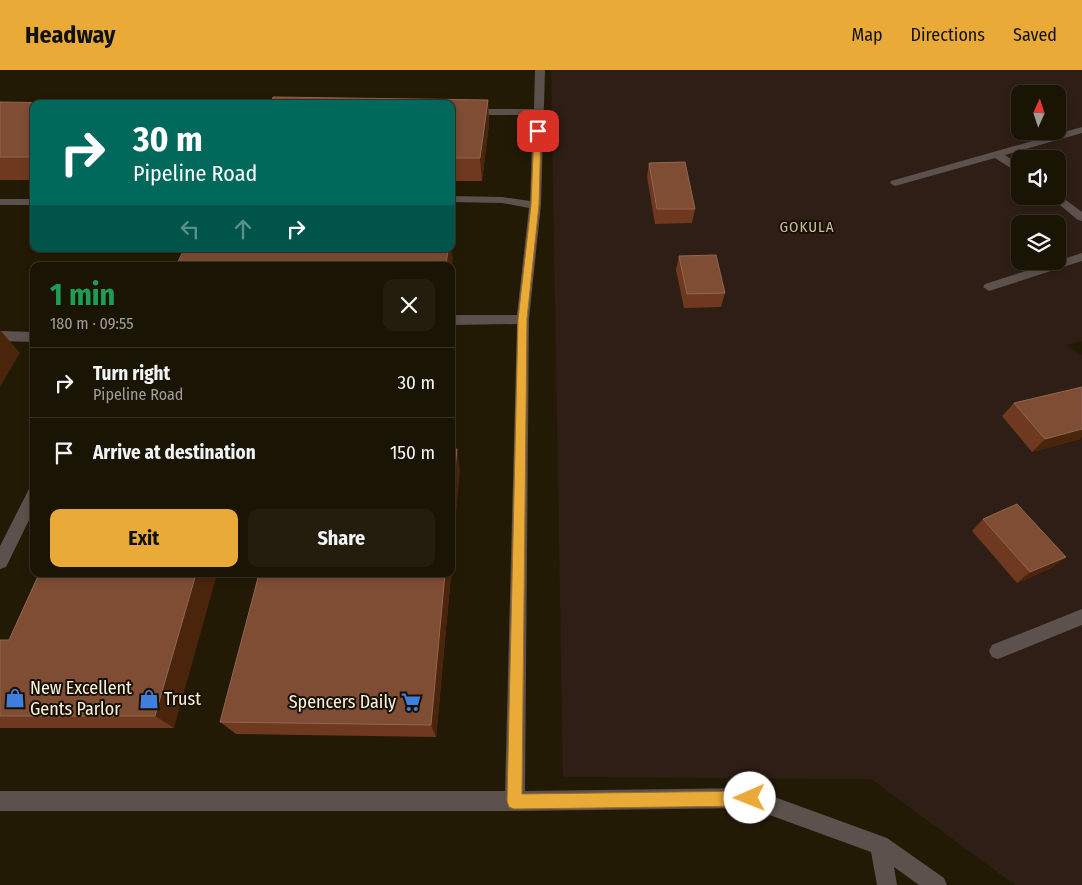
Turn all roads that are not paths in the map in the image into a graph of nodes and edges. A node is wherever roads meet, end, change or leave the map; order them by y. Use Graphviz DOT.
graph roads {
  1 [pos="540,70"];
  2 [pos="455,112"];
  3 [pos="538,112"];
  4 [pos="1082,130"];
  5 [pos="997,154"];
  6 [pos="1011,164"];
  7 [pos="895,183"];
  8 [pos="455,199"];
  9 [pos="0,202"];
  10 [pos="30,202"];
  11 [pos="535,205"];
  12 [pos="1066,205"];
  13 [pos="1082,217"];
  14 [pos="1082,257"];
  15 [pos="989,287"];
  16 [pos="523,319"];
  17 [pos="455,320"];
  18 [pos="0,336"];
  19 [pos="30,338"];
  20 [pos="30,502"];
  21 [pos="0,562"];
  22 [pos="1082,617"];
  23 [pos="998,651"];
  24 [pos="0,800"];
  25 [pos="514,801"];
  26 [pos="880,845"];
  27 [pos="888,885"];
  28 [pos="937,885"];
  1 -- 3 [label="street"];
  2 -- 3 [label="street"];
  3 -- 11 [label="street"];
  4 -- 5 [label="street"];
  5 -- 6 [label="street"];
  5 -- 7 [label="street"];
  8 -- 11 [label="street"];
  9 -- 10 [label="street"];
  11 -- 16 [label="street"];
  12 -- 13 [label="street"];
  14 -- 15 [label="street"];
  16 -- 17 [label="street"];
  16 -- 25 [label="street"];
  18 -- 19 [label="street"];
  20 -- 21 [label="street"];
  22 -- 23 [label="street"];
  24 -- 25 [label="street"];
  25 -- 26 [label="street"];
  26 -- 27 [label="street"];
  26 -- 28 [label="street"];
}
